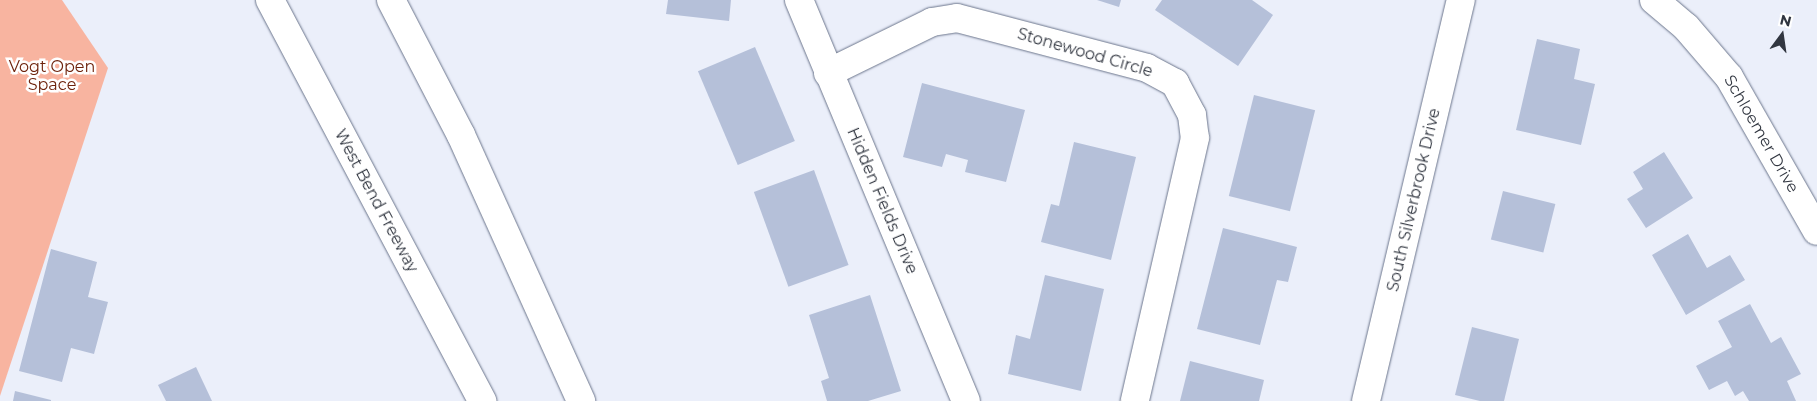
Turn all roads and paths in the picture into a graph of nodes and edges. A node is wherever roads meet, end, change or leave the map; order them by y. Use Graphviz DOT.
graph roads {
  1 [pos="270,0"];
  2 [pos="391,0"];
  3 [pos="799,0"];
  4 [pos="1461,0"];
  5 [pos="1654,0"];
  6 [pos="828,73"];
  7 [pos="1817,231"];
  8 [pos="482,401"];
  9 [pos="581,401"];
  10 [pos="966,401"];
  11 [pos="1135,401"];
  12 [pos="1366,401"];
  1 -- 8 [label="main road, West Bend Freeway"];
  2 -- 9 [label="main road"];
  3 -- 6 [label="main road, Hidden Fields Drive"];
  4 -- 12 [label="main road, South Silverbrook Drive"];
  5 -- 7 [label="main road, Schloemer Drive"];
  6 -- 10 [label="main road, Hidden Fields Drive"];
  6 -- 11 [label="main road, Stonewood Circle"];
}
